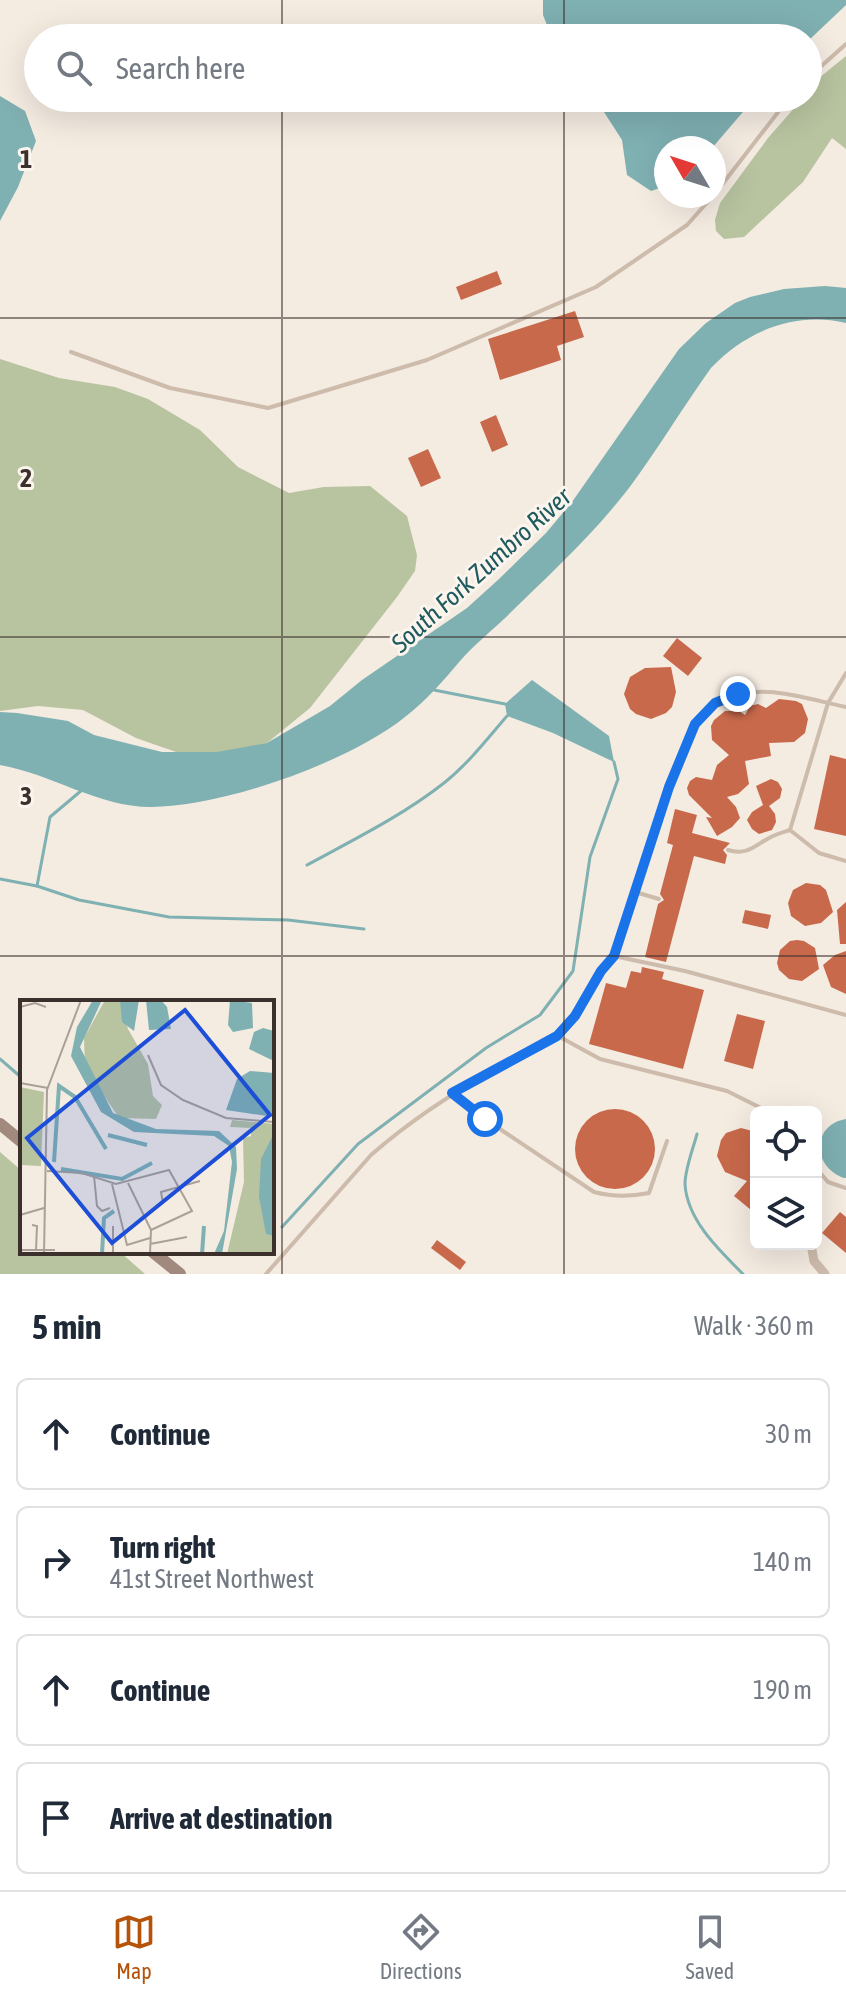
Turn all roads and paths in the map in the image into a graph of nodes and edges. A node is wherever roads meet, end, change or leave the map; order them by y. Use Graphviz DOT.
graph roads {
  1 [pos="846,44"];
  2 [pos="822,65"];
  3 [pos="778,112"];
  4 [pos="726,179"];
  5 [pos="702,208"];
  6 [pos="71,352"];
  7 [pos="846,673"];
  8 [pos="828,703"];
  9 [pos="846,707"];
  10 [pos="790,830"];
  11 [pos="728,850"];
  12 [pos="846,861"];
  13 [pos="635,892"];
  14 [pos="659,899"];
  15 [pos="614,956"];
  16 [pos="846,1015"];
  17 [pos="557,1036"];
  18 [pos="452,1093"];
  19 [pos="757,1106"];
  20 [pos="0,1124"];
  21 [pos="20,1140"];
  22 [pos="667,1141"];
  23 [pos="822,1175"];
  24 [pos="846,1188"];
  25 [pos="812,1250"];
  26 [pos="155,1254"];
  27 [pos="180,1274"];
  28 [pos="266,1274"];
  29 [pos="825,1274"];
  1 -- 2 [label="lane"];
  3 -- 4 [label="lane"];
  5 -- 6 [label="lane"];
  7 -- 8 [label="lane"];
  8 -- 9 [label="lane"];
  8 -- 10 [label="lane"];
  8 -- 13 [label="lane"];
  10 -- 11 [label="lane"];
  10 -- 12 [label="lane"];
  13 -- 14 [label="lane"];
  13 -- 15 [label="lane"];
  15 -- 16 [label="lane"];
  15 -- 17 [label="lane"];
  17 -- 18 [label="lane"];
  17 -- 19 [label="lane"];
  18 -- 22 [label="lane"];
  18 -- 28 [label="lane"];
  20 -- 21 [label="main road"];
  23 -- 24 [label="lane"];
  25 -- 29 [label="street"];
  26 -- 27 [label="main road"];
}
